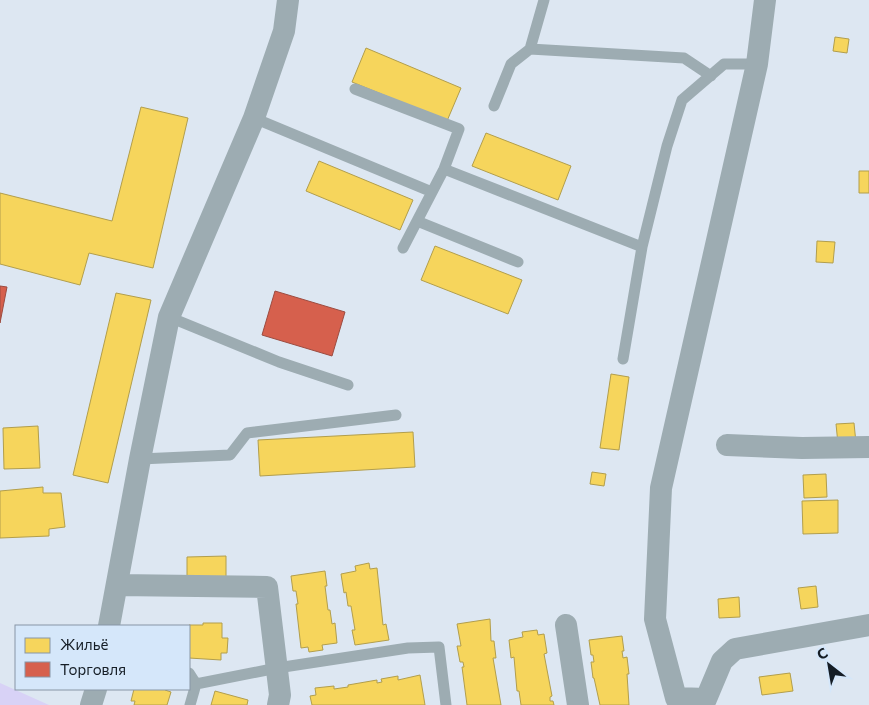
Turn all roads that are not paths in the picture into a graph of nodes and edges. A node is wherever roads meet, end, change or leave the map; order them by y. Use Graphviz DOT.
graph roads {
  1 [pos="288,0"];
  2 [pos="544,0"];
  3 [pos="765,0"];
  4 [pos="530,49"];
  5 [pos="757,64"];
  6 [pos="711,76"];
  7 [pos="355,89"];
  8 [pos="494,106"];
  9 [pos="254,118"];
  10 [pos="444,169"];
  11 [pos="432,192"];
  12 [pos="417,221"];
  13 [pos="642,247"];
  14 [pos="403,248"];
  15 [pos="518,262"];
  16 [pos="169,317"];
  17 [pos="623,359"];
  18 [pos="348,385"];
  19 [pos="396,415"];
  20 [pos="727,445"];
  21 [pos="869,447"];
  22 [pos="140,459"];
  23 [pos="118,585"];
  24 [pos="566,624"];
  25 [pos="109,625"];
  26 [pos="869,625"];
  27 [pos="276,668"];
  28 [pos="190,675"];
  29 [pos="196,684"];
  30 [pos="96,690"];
  31 [pos="678,702"];
  32 [pos="91,705"];
  33 [pos="190,705"];
  34 [pos="278,705"];
  35 [pos="446,705"];
  36 [pos="578,705"];
  1 -- 9 [label="street"];
  2 -- 4 [label="lane"];
  3 -- 5 [label="street"];
  4 -- 6 [label="lane"];
  4 -- 8 [label="lane"];
  5 -- 6 [label="lane"];
  5 -- 31 [label="street"];
  6 -- 13 [label="lane"];
  7 -- 10 [label="lane"];
  9 -- 11 [label="lane"];
  9 -- 16 [label="street"];
  10 -- 11 [label="lane"];
  10 -- 13 [label="lane"];
  11 -- 12 [label="lane"];
  12 -- 14 [label="lane"];
  12 -- 15 [label="lane"];
  13 -- 17 [label="lane"];
  16 -- 18 [label="lane"];
  16 -- 22 [label="street"];
  19 -- 22 [label="lane"];
  20 -- 21 [label="street"];
  22 -- 23 [label="street"];
  23 -- 25 [label="street"];
  23 -- 27 [label="street"];
  24 -- 36 [label="street"];
  26 -- 31 [label="street"];
  27 -- 29 [label="lane"];
  27 -- 34 [label="street"];
  27 -- 35 [label="lane"];
  28 -- 29 [label="lane"];
  29 -- 33 [label="lane"];
  30 -- 32 [label="street"];
}
